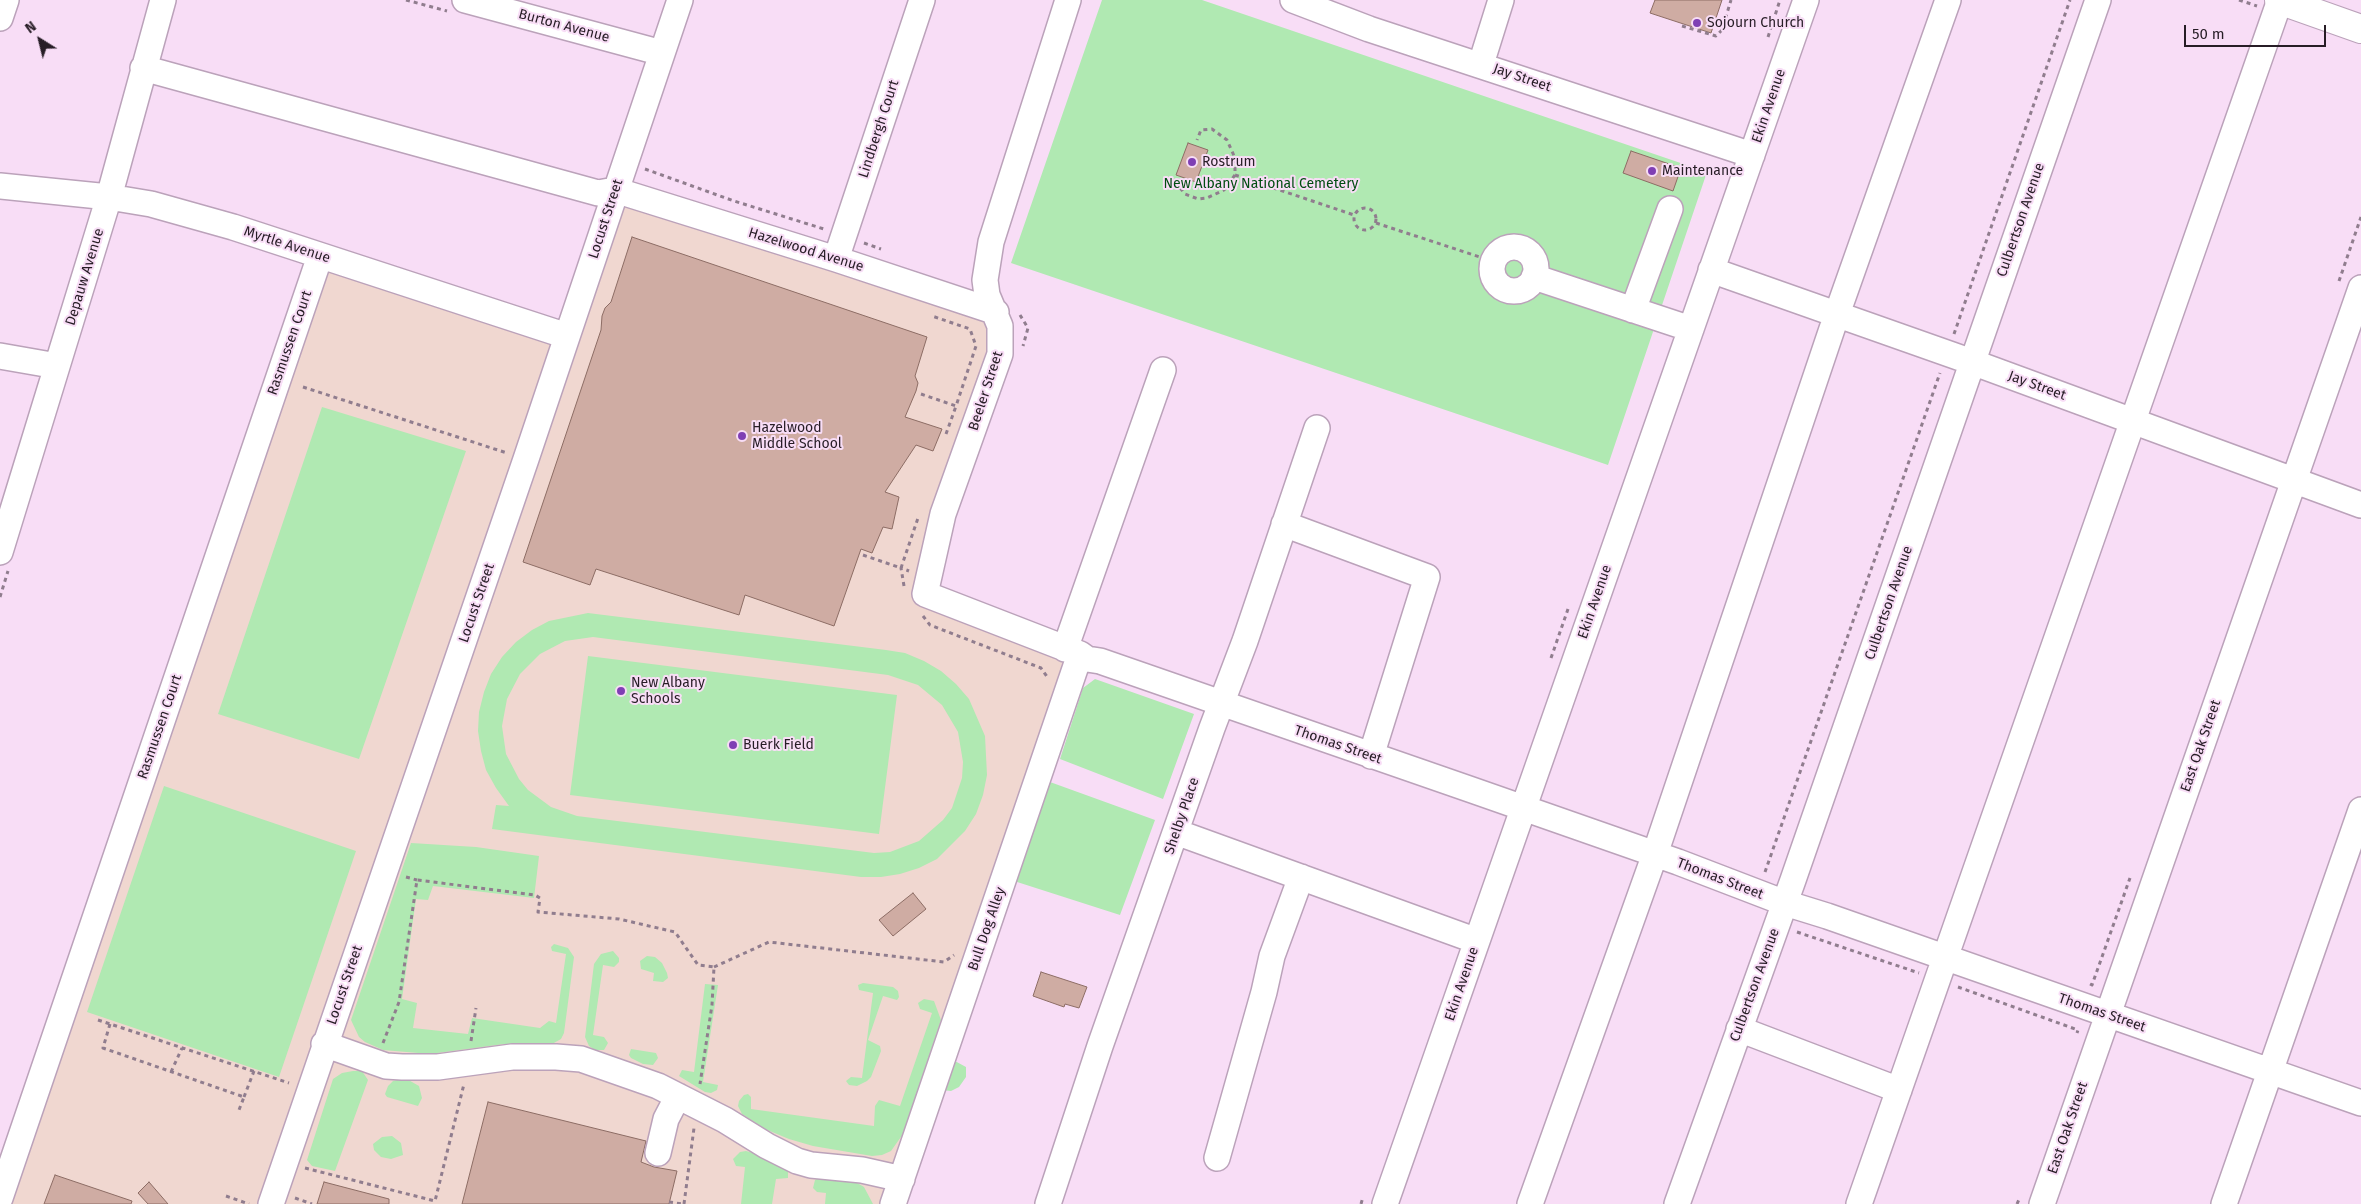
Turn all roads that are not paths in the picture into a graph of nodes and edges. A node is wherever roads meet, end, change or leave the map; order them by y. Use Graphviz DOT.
graph roads {
  1 [pos="6,0"];
  2 [pos="163,0"];
  3 [pos="680,0"];
  4 [pos="922,0"];
  5 [pos="1068,0"];
  6 [pos="1293,0"];
  7 [pos="1502,0"];
  8 [pos="1806,0"];
  9 [pos="1948,0"];
  10 [pos="2098,0"];
  11 [pos="2280,0"];
  12 [pos="460,6"];
  13 [pos="2326,9"];
  14 [pos="0,18"];
  15 [pos="2361,30"];
  16 [pos="662,53"];
  17 [pos="1481,64"];
  18 [pos="143,68"];
  19 [pos="1752,155"];
  20 [pos="0,186"];
  21 [pos="615,190"];
  22 [pos="109,197"];
  23 [pos="1670,209"];
  24 [pos="320,256"];
  25 [pos="836,259"];
  26 [pos="1492,261"];
  27 [pos="1712,270"];
  28 [pos="2361,288"];
  29 [pos="1633,310"];
  30 [pos="996,312"];
  31 [pos="1837,314"];
  32 [pos="1691,330"];
  33 [pos="568,336"];
  34 [pos="0,356"];
  35 [pos="1972,362"];
  36 [pos="58,366"];
  37 [pos="1163,370"];
  38 [pos="2131,421"];
  39 [pos="1317,428"];
  40 [pos="2294,481"];
  41 [pos="2361,505"];
  42 [pos="1284,524"];
  43 [pos="0,552"];
  44 [pos="1073,652"];
  45 [pos="1222,704"];
  46 [pos="1371,756"];
  47 [pos="1523,808"];
  48 [pos="2361,810"];
  49 [pos="1176,832"];
  50 [pos="1655,854"];
  51 [pos="1301,878"];
  52 [pos="1785,903"];
  53 [pos="1477,941"];
  54 [pos="1941,969"];
  55 [pos="2108,1014"];
  56 [pos="1739,1029"];
  57 [pos="324,1044"];
  58 [pos="2271,1071"];
  59 [pos="1898,1090"];
  60 [pos="687,1101"];
  61 [pos="2361,1103"];
  62 [pos="658,1153"];
  63 [pos="1217,1158"];
  64 [pos="902,1178"];
  65 [pos="0,1198"];
  66 [pos="282,1200"];
  67 [pos="2031,1200"];
  68 [pos="893,1204"];
  69 [pos="1048,1204"];
  70 [pos="1385,1204"];
  71 [pos="1530,1204"];
  72 [pos="1677,1204"];
  73 [pos="1858,1204"];
  74 [pos="2224,1204"];
  1 -- 14 [label="street"];
  2 -- 18 [label="street, Depauw Avenue"];
  3 -- 16 [label="street, Locust Street"];
  4 -- 25 [label="street, Lindbergh Court"];
  5 -- 30 [label="street, Beeler Street"];
  6 -- 17 [label="street, Jay Street"];
  7 -- 17 [label="street"];
  8 -- 19 [label="street, Ekin Avenue"];
  9 -- 31 [label="street"];
  10 -- 35 [label="street, Culbertson Avenue"];
  11 -- 13 [label="main road"];
  11 -- 38 [label="street"];
  12 -- 16 [label="street, Burton Avenue"];
  13 -- 15 [label="main road"];
  16 -- 21 [label="street, Locust Street"];
  17 -- 19 [label="street, Jay Street"];
  18 -- 21 [label="street, Hazelwood Avenue"];
  18 -- 22 [label="street, Depauw Avenue"];
  19 -- 27 [label="street, Ekin Avenue"];
  20 -- 22 [label="street, Myrtle Avenue"];
  21 -- 25 [label="street, Hazelwood Avenue"];
  21 -- 33 [label="street, Locust Street"];
  22 -- 24 [label="street, Myrtle Avenue"];
  22 -- 36 [label="street, Depauw Avenue"];
  23 -- 29 [label="street"];
  24 -- 33 [label="street, Myrtle Avenue"];
  24 -- 65 [label="street, Rasmussen Court"];
  25 -- 30 [label="street, Hazelwood Avenue"];
  26 -- 29 [label="street"];
  27 -- 31 [label="street, Jay Street"];
  27 -- 32 [label="street, Ekin Avenue"];
  28 -- 40 [label="street, East Oak Street"];
  29 -- 32 [label="street"];
  30 -- 44 [label="street, Beeler Street"];
  31 -- 35 [label="street, Jay Street"];
  31 -- 50 [label="street"];
  32 -- 47 [label="street, Ekin Avenue"];
  33 -- 57 [label="street, Locust Street"];
  34 -- 36 [label="street"];
  35 -- 38 [label="street, Jay Street"];
  35 -- 52 [label="street, Culbertson Avenue"];
  36 -- 43 [label="street, Depauw Avenue"];
  37 -- 44 [label="street, Bull Dog Alley"];
  38 -- 40 [label="street, Jay Street"];
  38 -- 54 [label="street"];
  39 -- 42 [label="street, Shelby Place"];
  40 -- 41 [label="street, Jay Street"];
  40 -- 55 [label="street, East Oak Street"];
  42 -- 45 [label="street, Shelby Place"];
  42 -- 46 [label="street"];
  44 -- 45 [label="street, Thomas Street"];
  44 -- 64 [label="street, Bull Dog Alley"];
  45 -- 46 [label="street, Thomas Street"];
  45 -- 49 [label="street, Shelby Place"];
  46 -- 47 [label="street, Thomas Street"];
  47 -- 50 [label="street, Thomas Street"];
  47 -- 53 [label="street, Ekin Avenue"];
  48 -- 58 [label="street"];
  49 -- 51 [label="street"];
  49 -- 69 [label="street, Shelby Place"];
  50 -- 52 [label="street, Thomas Street"];
  50 -- 71 [label="street"];
  51 -- 53 [label="street"];
  51 -- 63 [label="street"];
  52 -- 54 [label="street, Thomas Street"];
  52 -- 56 [label="street, Culbertson Avenue"];
  53 -- 70 [label="street, Ekin Avenue"];
  54 -- 55 [label="street, Thomas Street"];
  54 -- 59 [label="street"];
  55 -- 58 [label="street, Thomas Street"];
  55 -- 67 [label="street, East Oak Street"];
  56 -- 59 [label="street"];
  56 -- 72 [label="street, Culbertson Avenue"];
  57 -- 60 [label="street"];
  57 -- 66 [label="street, Locust Street"];
  58 -- 61 [label="street, Thomas Street"];
  58 -- 74 [label="street"];
  59 -- 73 [label="street"];
  60 -- 62 [label="street"];
  60 -- 64 [label="street"];
  64 -- 68 [label="street, Bull Dog Alley"];
}
